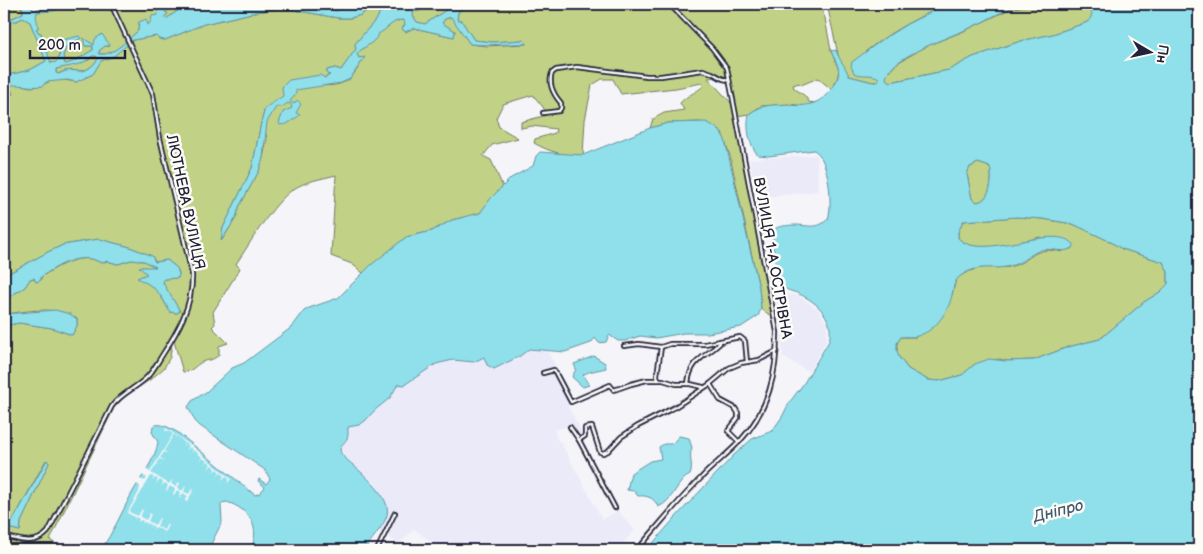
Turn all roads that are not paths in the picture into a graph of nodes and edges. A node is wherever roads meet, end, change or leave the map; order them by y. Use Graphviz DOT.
graph roads {
  1 [pos="111,4"];
  2 [pos="669,4"];
  3 [pos="729,80"];
  4 [pos="543,113"];
  5 [pos="720,344"];
  6 [pos="624,346"];
  7 [pos="661,347"];
  8 [pos="777,351"];
  9 [pos="747,362"];
  10 [pos="543,373"];
  11 [pos="658,380"];
  12 [pos="688,384"];
  13 [pos="710,384"];
  14 [pos="705,388"];
  15 [pos="570,427"];
  16 [pos="579,440"];
  17 [pos="740,442"];
  18 [pos="615,508"];
  19 [pos="395,513"];
  20 [pos="4,536"];
  21 [pos="380,545"];
  22 [pos="377,550"];
  23 [pos="383,550"];
  24 [pos="637,550"];
  1 -- 20 [label="street, ЛЮТНЕВА ВУЛИЦЯ"];
  2 -- 3 [label="street, ВУЛИЦЯ 1-А ОСТРІВНА"];
  3 -- 4 [label="street"];
  3 -- 8 [label="street, ВУЛИЦЯ 1-А ОСТРІВНА"];
  5 -- 12 [label="street"];
  6 -- 7 [label="street"];
  7 -- 9 [label="street"];
  7 -- 11 [label="street"];
  8 -- 9 [label="street"];
  8 -- 17 [label="street, ВУЛИЦЯ 1-А ОСТРІВНА"];
  9 -- 13 [label="street"];
  10 -- 11 [label="street"];
  11 -- 12 [label="street"];
  12 -- 14 [label="street"];
  13 -- 14 [label="street"];
  13 -- 17 [label="street"];
  14 -- 16 [label="street"];
  15 -- 16 [label="street"];
  16 -- 18 [label="street"];
  17 -- 24 [label="street, ВУЛИЦЯ 1-А ОСТРІВНА"];
  19 -- 21 [label="street"];
  21 -- 22 [label="street"];
  21 -- 23 [label="street"];
}
